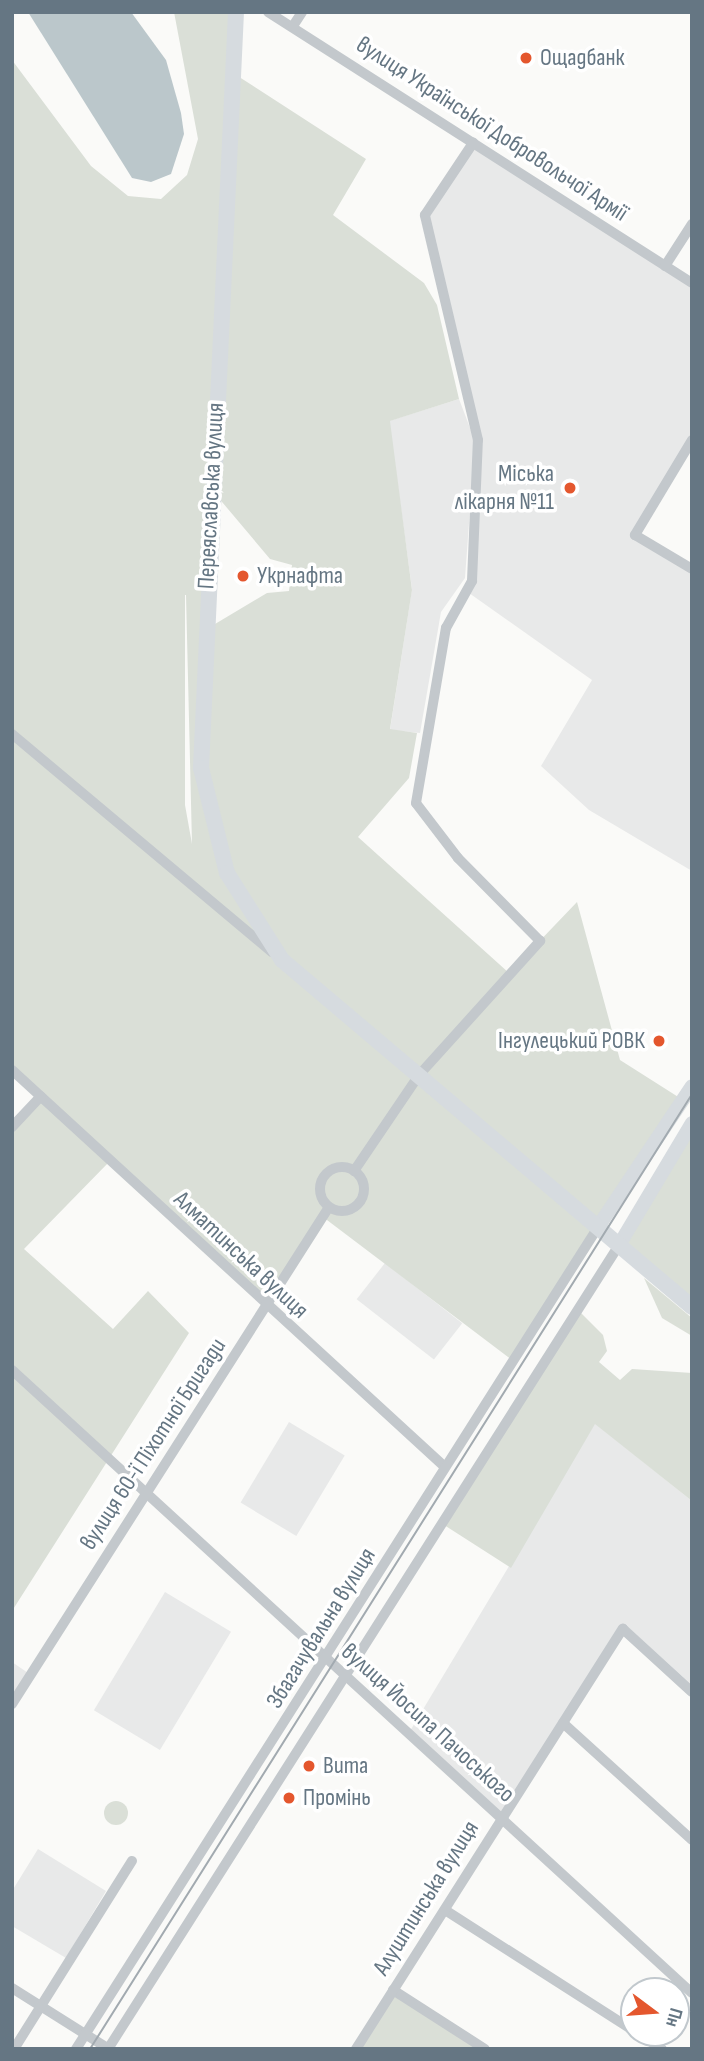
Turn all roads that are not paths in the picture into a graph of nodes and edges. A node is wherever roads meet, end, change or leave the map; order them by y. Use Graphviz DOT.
graph roads {
  1 [pos="236,12"];
  2 [pos="268,12"];
  3 [pos="302,12"];
  4 [pos="293,26"];
  5 [pos="473,143"];
  6 [pos="692,224"];
  7 [pos="665,266"];
  8 [pos="692,282"];
  9 [pos="692,440"];
  10 [pos="692,569"];
  11 [pos="12,734"];
  12 [pos="282,960"];
  13 [pos="12,1070"];
  14 [pos="419,1075"];
  15 [pos="692,1086"];
  16 [pos="41,1096"];
  17 [pos="692,1123"];
  18 [pos="12,1126"];
  19 [pos="354,1171"];
  20 [pos="329,1207"];
  21 [pos="598,1227"];
  22 [pos="619,1245"];
  23 [pos="265,1307"];
  24 [pos="692,1307"];
  25 [pos="12,1370"];
  26 [pos="445,1467"];
  27 [pos="147,1493"];
  28 [pos="327,1661"];
  29 [pos="344,1677"];
  30 [pos="692,1692"];
  31 [pos="12,1704"];
  32 [pos="564,1723"];
  33 [pos="502,1819"];
  34 [pos="692,1840"];
  35 [pos="132,1861"];
  36 [pos="445,1910"];
  37 [pos="12,1988"];
  38 [pos="393,1990"];
  39 [pos="692,1993"];
  40 [pos="41,2006"];
  41 [pos="620,2022"];
  42 [pos="85,2034"];
  43 [pos="108,2048"];
  44 [pos="14,2049"];
  45 [pos="76,2049"];
  46 [pos="356,2049"];
  47 [pos="485,2049"];
  1 -- 12 [label="main road, Переяславська вулиця"];
  2 -- 4 [label="street, вулиця Української Добровольчої Армії"];
  3 -- 4 [label="street"];
  4 -- 5 [label="street, вулиця Української Добровольчої Армії"];
  5 -- 7 [label="street, вулиця Української Добровольчої Армії"];
  5 -- 14 [label="street"];
  6 -- 7 [label="street"];
  7 -- 8 [label="street, вулиця Української Добровольчої Армії"];
  9 -- 10 [label="street"];
  11 -- 12 [label="street"];
  12 -- 14 [label="main road, Переяславська вулиця"];
  13 -- 16 [label="street, Алматинська вулиця"];
  14 -- 19 [label="street"];
  14 -- 21 [label="main road, Переяславська вулиця"];
  15 -- 21 [label="main road"];
  16 -- 18 [label="street"];
  16 -- 23 [label="street, Алматинська вулиця"];
  17 -- 22 [label="main road"];
  19 -- 20 [label="street"];
  19 -- 20 [label="street"];
  20 -- 23 [label="street, вулиця 60-ї Піхотної Бригади"];
  21 -- 22 [label="main road, Переяславська вулиця"];
  21 -- 26 [label="street, Збагачувальна вулиця"];
  22 -- 24 [label="main road, Переяславська вулиця"];
  22 -- 29 [label="street, Збагачувальна вулиця"];
  23 -- 26 [label="street, Алматинська вулиця"];
  23 -- 27 [label="street, вулиця 60-ї Піхотної Бригади"];
  25 -- 27 [label="street, вулиця Йосипа Пачоського"];
  26 -- 28 [label="street, Збагачувальна вулиця"];
  27 -- 28 [label="street, вулиця Йосипа Пачоського"];
  27 -- 31 [label="street, вулиця 60-ї Піхотної Бригади"];
  28 -- 29 [label="street, вулиця Йосипа Пачоського"];
  28 -- 42 [label="street, Збагачувальна вулиця"];
  29 -- 33 [label="street, вулиця Йосипа Пачоського"];
  29 -- 43 [label="street, Збагачувальна вулиця"];
  30 -- 32 [label="street, Алуштинська вулиця"];
  32 -- 33 [label="street, Алуштинська вулиця"];
  32 -- 34 [label="street"];
  33 -- 36 [label="street, Алуштинська вулиця"];
  33 -- 39 [label="street, вулиця Йосипа Пачоського"];
  35 -- 40 [label="street"];
  36 -- 38 [label="street, Алуштинська вулиця"];
  36 -- 41 [label="street"];
  37 -- 40 [label="street"];
  38 -- 46 [label="street, Алуштинська вулиця"];
  38 -- 47 [label="street"];
  40 -- 42 [label="street"];
  40 -- 44 [label="street"];
  42 -- 43 [label="street"];
  42 -- 45 [label="street, Збагачувальна вулиця"];
}
